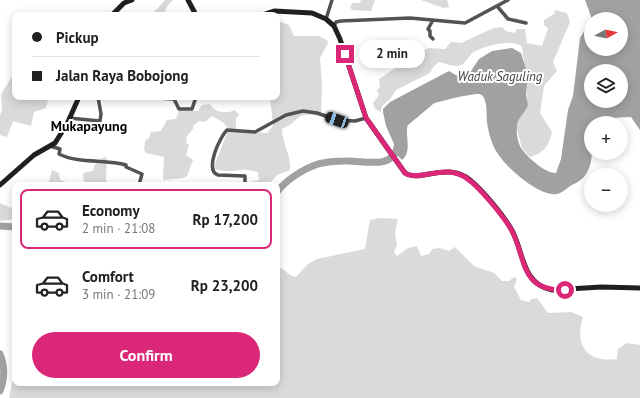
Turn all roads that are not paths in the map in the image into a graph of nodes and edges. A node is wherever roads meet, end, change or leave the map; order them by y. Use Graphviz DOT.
graph roads {
  1 [pos="132,0"];
  2 [pos="188,0"];
  3 [pos="332,0"];
  4 [pos="508,0"];
  5 [pos="122,2"];
  6 [pos="497,6"];
  7 [pos="114,12"];
  8 [pos="194,12"];
  9 [pos="269,12"];
  10 [pos="326,20"];
  11 [pos="433,20"];
  12 [pos="526,23"];
  13 [pos="334,26"];
  14 [pos="433,40"];
  15 [pos="77,100"];
  16 [pos="99,100"];
  17 [pos="174,100"];
  18 [pos="195,100"];
  19 [pos="69,118"];
  20 [pos="366,118"];
  21 [pos="50,146"];
  22 [pos="140,182"];
  23 [pos="245,182"];
  24 [pos="0,185"];
  25 [pos="640,288"];
  1 -- 5 [label="main road"];
  2 -- 8 [label="main road"];
  3 -- 10 [label="street"];
  4 -- 6 [label="street"];
  5 -- 7 [label="main road"];
  6 -- 11 [label="street"];
  6 -- 12 [label="street"];
  9 -- 10 [label="main road"];
  10 -- 13 [label="main road"];
  11 -- 13 [label="street"];
  11 -- 14 [label="street"];
  13 -- 20 [label="main road"];
  15 -- 19 [label="main road"];
  16 -- 19 [label="street"];
  17 -- 18 [label="street"];
  19 -- 21 [label="main road"];
  20 -- 23 [label="street"];
  20 -- 25 [label="main road"];
  21 -- 22 [label="street"];
  21 -- 24 [label="main road"];
}
